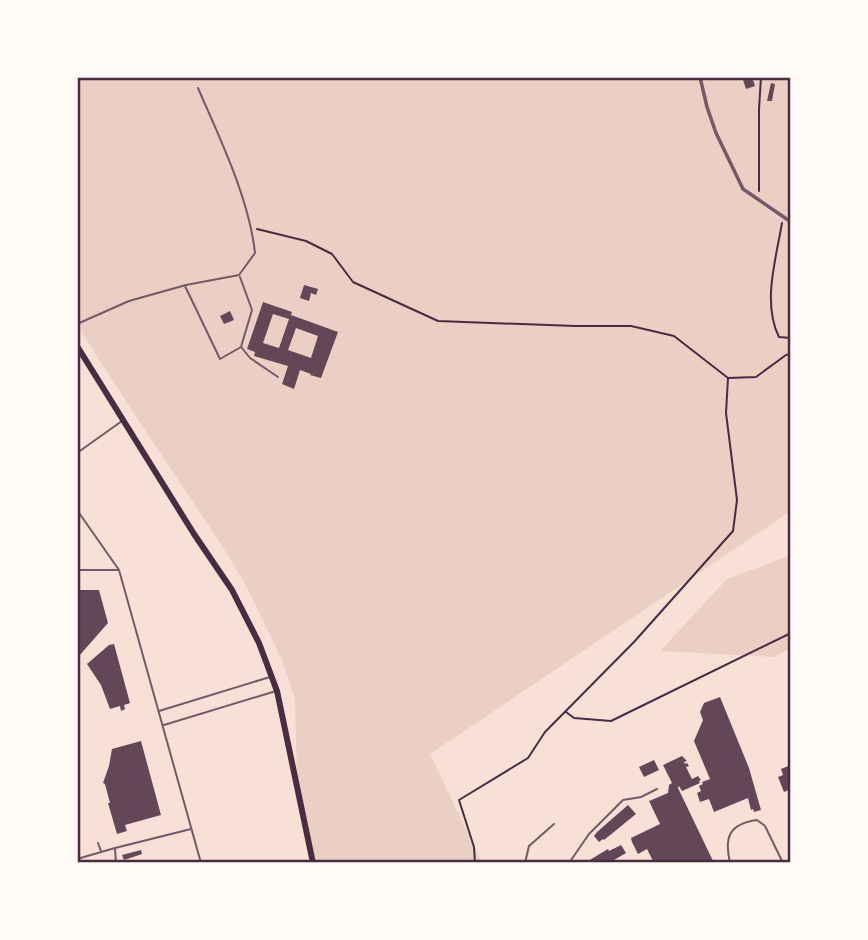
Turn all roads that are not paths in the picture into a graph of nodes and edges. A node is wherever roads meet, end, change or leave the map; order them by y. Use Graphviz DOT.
graph roads {
  1 [pos="700,77"];
  2 [pos="198,88"];
  3 [pos="791,222"];
  4 [pos="239,275"];
  5 [pos="185,285"];
  6 [pos="77,324"];
  7 [pos="77,346"];
  8 [pos="241,347"];
  9 [pos="278,377"];
  10 [pos="123,420"];
  11 [pos="77,453"];
  12 [pos="77,510"];
  13 [pos="77,570"];
  14 [pos="119,570"];
  15 [pos="271,677"];
  16 [pos="277,691"];
  17 [pos="159,711"];
  18 [pos="163,725"];
  19 [pos="657,789"];
  20 [pos="554,824"];
  21 [pos="192,829"];
  22 [pos="98,843"];
  23 [pos="116,848"];
  24 [pos="101,852"];
  25 [pos="77,859"];
  26 [pos="526,862"];
  27 [pos="116,863"];
  28 [pos="201,863"];
  29 [pos="313,863"];
  30 [pos="569,863"];
  31 [pos="730,863"];
  32 [pos="783,863"];
  1 -- 3 [label="street"];
  2 -- 4 [label="lane"];
  4 -- 5 [label="lane"];
  4 -- 8 [label="lane"];
  5 -- 6 [label="lane"];
  5 -- 8 [label="lane"];
  7 -- 10 [label="main road"];
  8 -- 9 [label="lane"];
  10 -- 11 [label="lane"];
  10 -- 15 [label="main road"];
  12 -- 14 [label="lane"];
  13 -- 14 [label="lane"];
  14 -- 17 [label="lane"];
  15 -- 16 [label="main road"];
  15 -- 17 [label="lane"];
  16 -- 18 [label="lane"];
  16 -- 29 [label="main road"];
  17 -- 18 [label="lane"];
  18 -- 21 [label="lane"];
  19 -- 30 [label="lane"];
  20 -- 26 [label="lane"];
  21 -- 23 [label="lane"];
  21 -- 28 [label="lane"];
  22 -- 24 [label="lane"];
  23 -- 24 [label="lane"];
  23 -- 27 [label="lane"];
  24 -- 25 [label="lane"];
  31 -- 32 [label="lane"];
}
